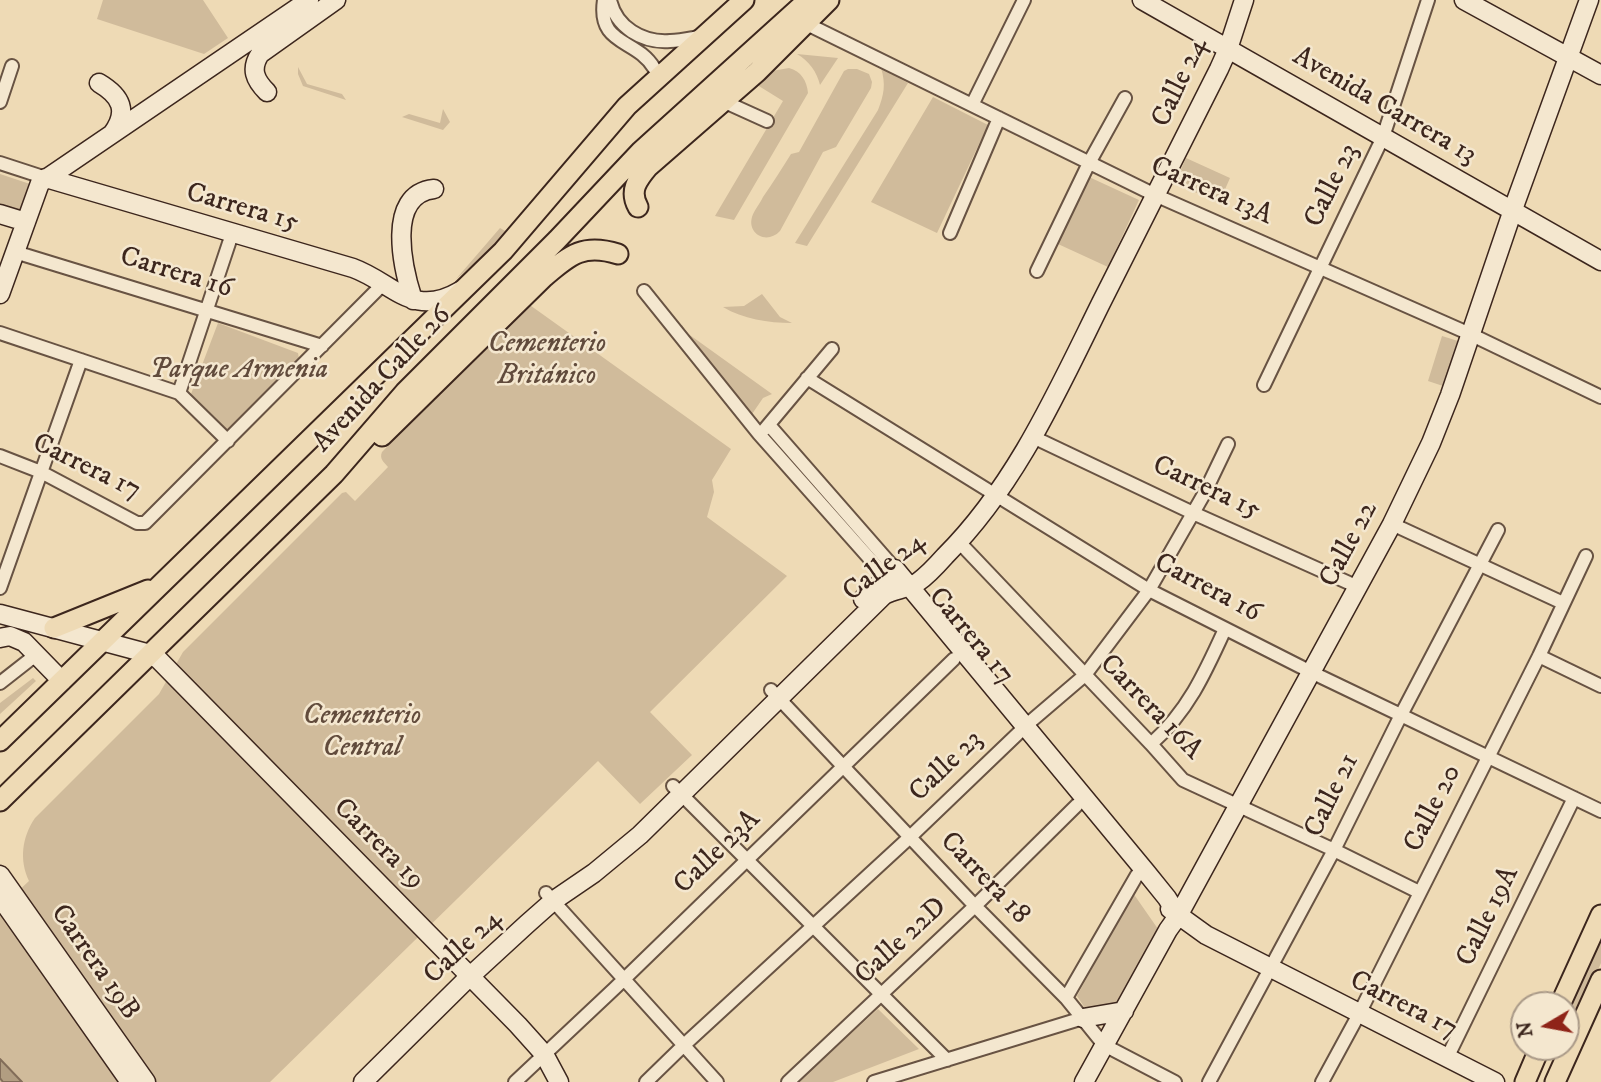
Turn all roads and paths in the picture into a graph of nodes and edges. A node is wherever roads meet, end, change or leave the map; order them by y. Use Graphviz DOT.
graph roads {
  1 [pos="309,0"];
  2 [pos="336,0"];
  3 [pos="604,0"];
  4 [pos="610,0"];
  5 [pos="829,0"];
  6 [pos="1024,0"];
  7 [pos="1142,0"];
  8 [pos="1244,0"];
  9 [pos="1428,0"];
  10 [pos="1464,0"];
  11 [pos="1589,0"];
  12 [pos="741,2"];
  13 [pos="802,12"];
  14 [pos="704,36"];
  15 [pos="1228,48"];
  16 [pos="1567,57"];
  17 [pos="750,65"];
  18 [pos="12,66"];
  19 [pos="654,68"];
  20 [pos="1601,75"];
  21 [pos="99,83"];
  22 [pos="267,92"];
  23 [pos="1125,98"];
  24 [pos="0,102"];
  25 [pos="725,102"];
  26 [pos="972,105"];
  27 [pos="999,118"];
  28 [pos="767,121"];
  29 [pos="111,135"];
  30 [pos="1383,137"];
  31 [pos="0,163"];
  32 [pos="1090,163"];
  33 [pos="46,178"];
  34 [pos="434,189"];
  35 [pos="1155,195"];
  36 [pos="638,207"];
  37 [pos="1513,210"];
  38 [pos="0,214"];
  39 [pos="26,222"];
  40 [pos="950,233"];
  41 [pos="232,234"];
  42 [pos="15,252"];
  43 [pos="618,254"];
  44 [pos="403,258"];
  45 [pos="1601,261"];
  46 [pos="1320,268"];
  47 [pos="1037,271"];
  48 [pos="383,284"];
  49 [pos="465,288"];
  50 [pos="644,291"];
  51 [pos="0,294"];
  52 [pos="412,300"];
  53 [pos="206,311"];
  54 [pos="0,333"];
  55 [pos="1470,334"];
  56 [pos="321,346"];
  57 [pos="832,349"];
  58 [pos="81,360"];
  59 [pos="807,378"];
  60 [pos="1264,385"];
  61 [pos="179,393"];
  62 [pos="1601,397"];
  63 [pos="764,430"];
  64 [pos="1033,437"];
  65 [pos="228,441"];
  66 [pos="1228,444"];
  67 [pos="0,456"];
  68 [pos="41,472"];
  69 [pos="334,474"];
  70 [pos="996,495"];
  71 [pos="1193,513"];
  72 [pos="1392,524"];
  73 [pos="1498,530"];
  74 [pos="959,542"];
  75 [pos="1586,556"];
  76 [pos="1479,565"];
  77 [pos="896,581"];
  78 [pos="158,586"];
  79 [pos="1358,587"];
  80 [pos="0,588"];
  81 [pos="1149,590"];
  82 [pos="1563,603"];
  83 [pos="4,617"];
  84 [pos="54,628"];
  85 [pos="1225,629"];
  86 [pos="5,637"];
  87 [pos="103,641"];
  88 [pos="150,653"];
  89 [pos="37,654"];
  90 [pos="1539,656"];
  91 [pos="954,659"];
  92 [pos="1311,672"];
  93 [pos="1084,675"];
  94 [pos="62,681"];
  95 [pos="0,683"];
  96 [pos="1601,686"];
  97 [pos="775,693"];
  98 [pos="1401,715"];
  99 [pos="1021,730"];
  100 [pos="0,741"];
  101 [pos="1151,744"];
  102 [pos="1488,757"];
  103 [pos="844,765"];
  104 [pos="677,790"];
  105 [pos="1574,798"];
  106 [pos="0,801"];
  107 [pos="1077,805"];
  108 [pos="1239,807"];
  109 [pos="1601,811"];
  110 [pos="910,836"];
  111 [pos="1334,850"];
  112 [pos="747,859"];
  113 [pos="0,875"];
  114 [pos="1137,875"];
  115 [pos="1419,892"];
  116 [pos="0,897"];
  117 [pos="550,897"];
  118 [pos="975,906"];
  119 [pos="1601,915"];
  120 [pos="1178,916"];
  121 [pos="813,925"];
  122 [pos="1270,968"];
  123 [pos="466,972"];
  124 [pos="624,979"];
  125 [pos="1601,980"];
  126 [pos="1566,991"];
  127 [pos="882,995"];
  128 [pos="1066,998"];
  129 [pos="1124,1011"];
  130 [pos="1359,1014"];
  131 [pos="1083,1018"];
  132 [pos="684,1045"];
  133 [pos="1104,1045"];
  134 [pos="544,1054"];
  135 [pos="1447,1058"];
  136 [pos="947,1060"];
  137 [pos="1535,1061"];
  138 [pos="130,1082"];
  139 [pos="146,1082"];
  140 [pos="347,1082"];
  141 [pos="363,1082"];
  142 [pos="514,1082"];
  143 [pos="559,1082"];
  144 [pos="646,1082"];
  145 [pos="717,1082"];
  146 [pos="788,1082"];
  147 [pos="874,1082"];
  148 [pos="1084,1082"];
  149 [pos="1175,1082"];
  150 [pos="1209,1082"];
  151 [pos="1322,1082"];
  152 [pos="1495,1082"];
  153 [pos="1525,1082"];
  154 [pos="1555,1082"];
  1 -- 29 [label="street"];
  2 -- 22 [label="street"];
  3 -- 19 [label="street"];
  4 -- 14 [label="street"];
  5 -- 13 [label="main road"];
  6 -- 26 [label="street"];
  7 -- 15 [label="street, Avenida Carrera 13"];
  8 -- 15 [label="street, Calle 24"];
  9 -- 30 [label="street, Calle 23"];
  10 -- 16 [label="street"];
  11 -- 16 [label="street, Calle 22"];
  12 -- 14 [label="main road, Avenida Calle 26"];
  13 -- 17 [label="main road"];
  13 -- 26 [label="street, Carrera 13A"];
  14 -- 49 [label="main road, Avenida Calle 26"];
  15 -- 30 [label="street, Avenida Carrera 13"];
  15 -- 35 [label="street, Calle 24"];
  16 -- 20 [label="street"];
  16 -- 37 [label="street, Calle 22"];
  17 -- 25 [label="main road"];
  17 -- 69 [label="main road, Avenida Calle 26"];
  18 -- 24 [label="street"];
  21 -- 29 [label="street"];
  23 -- 32 [label="street"];
  25 -- 28 [label="street"];
  25 -- 36 [label="main road"];
  26 -- 27 [label="street, Carrera 13A"];
  27 -- 32 [label="street, Carrera 13A"];
  27 -- 40 [label="street"];
  29 -- 33 [label="street"];
  30 -- 37 [label="street, Avenida Carrera 13"];
  30 -- 46 [label="street, Calle 23"];
  31 -- 33 [label="street, Carrera 15"];
  32 -- 35 [label="street, Carrera 13A"];
  32 -- 47 [label="street"];
  33 -- 39 [label="street"];
  33 -- 41 [label="street, Carrera 15"];
  34 -- 44 [label="street"];
  35 -- 46 [label="street, Carrera 13A"];
  35 -- 64 [label="street, Calle 24"];
  37 -- 45 [label="street, Avenida Carrera 13"];
  37 -- 55 [label="street, Calle 22"];
  38 -- 39 [label="street"];
  39 -- 42 [label="street"];
  41 -- 48 [label="street, Carrera 15"];
  41 -- 53 [label="street"];
  42 -- 51 [label="street"];
  42 -- 53 [label="street, Carrera 16"];
  43 -- 69 [label="main road"];
  44 -- 48 [label="street"];
  44 -- 52 [label="street"];
  46 -- 55 [label="street, Carrera 13A"];
  46 -- 60 [label="street, Calle 23"];
  48 -- 52 [label="street, Carrera 15"];
  48 -- 56 [label="street"];
  49 -- 52 [label="street"];
  49 -- 78 [label="main road, Avenida Calle 26"];
  50 -- 63 [label="street, Carrera 17"];
  53 -- 56 [label="street, Carrera 16"];
  53 -- 61 [label="street"];
  54 -- 58 [label="street"];
  55 -- 62 [label="street, Carrera 13A"];
  55 -- 72 [label="street, Calle 22"];
  56 -- 65 [label="street"];
  57 -- 59 [label="street"];
  58 -- 61 [label="street"];
  58 -- 68 [label="street"];
  59 -- 63 [label="street"];
  59 -- 70 [label="street, Carrera 16"];
  61 -- 65 [label="street"];
  63 -- 77 [label="street, Carrera 17"];
  64 -- 70 [label="street, Calle 24"];
  64 -- 71 [label="street, Carrera 15"];
  65 -- 68 [label="street, Carrera 17"];
  66 -- 71 [label="street, Calle 23"];
  67 -- 68 [label="street, Carrera 17"];
  68 -- 80 [label="street"];
  69 -- 88 [label="main road, Avenida Calle 26"];
  70 -- 74 [label="street, Calle 24"];
  70 -- 81 [label="street, Carrera 16"];
  71 -- 79 [label="street, Carrera 15"];
  71 -- 81 [label="street, Calle 23"];
  72 -- 76 [label="street"];
  72 -- 79 [label="street, Calle 22"];
  73 -- 76 [label="street, Calle 21"];
  74 -- 77 [label="street, Calle 24"];
  74 -- 93 [label="street, Carrera 16A"];
  75 -- 82 [label="street, Calle 20"];
  76 -- 82 [label="street"];
  76 -- 98 [label="street, Calle 21"];
  77 -- 91 [label="street, Carrera 17"];
  77 -- 97 [label="street, Calle 24"];
  77 -- 99 [label="street, Carrera 17"];
  78 -- 84 [label="main road"];
  78 -- 87 [label="main road, Avenida Calle 26"];
  79 -- 92 [label="street, Calle 22"];
  81 -- 85 [label="street, Carrera 16"];
  81 -- 93 [label="street, Calle 23"];
  82 -- 90 [label="street, Calle 20"];
  83 -- 84 [label="street"];
  84 -- 87 [label="street"];
  85 -- 92 [label="street, Carrera 16"];
  85 -- 101 [label="street"];
  86 -- 89 [label="street"];
  87 -- 88 [label="street"];
  87 -- 94 [label="main road, Avenida Calle 26"];
  88 -- 106 [label="main road, Avenida Calle 26"];
  88 -- 123 [label="street, Carrera 19"];
  89 -- 94 [label="street"];
  89 -- 95 [label="street"];
  90 -- 96 [label="street"];
  90 -- 102 [label="street, Calle 20"];
  91 -- 99 [label="street, Carrera 17"];
  91 -- 103 [label="street, Calle 23A"];
  92 -- 98 [label="street, Carrera 16"];
  92 -- 108 [label="street, Calle 22"];
  93 -- 99 [label="street, Calle 23"];
  93 -- 101 [label="street, Carrera 16A"];
  94 -- 100 [label="main road, Avenida Calle 26"];
  97 -- 103 [label="street, Carrera 18"];
  97 -- 104 [label="street, Calle 24"];
  98 -- 102 [label="street, Carrera 16"];
  98 -- 111 [label="street, Calle 21"];
  99 -- 107 [label="street, Carrera 17"];
  99 -- 110 [label="street, Calle 23"];
  99 -- 120 [label="street, Carrera 17"];
  101 -- 108 [label="street, Carrera 16A"];
  102 -- 105 [label="street, Carrera 16"];
  102 -- 115 [label="street, Calle 20"];
  103 -- 110 [label="street, Carrera 18"];
  103 -- 112 [label="street, Calle 23A"];
  104 -- 112 [label="street"];
  104 -- 117 [label="street, Calle 24"];
  105 -- 109 [label="street, Carrera 16"];
  105 -- 135 [label="street, Calle 19A"];
  107 -- 114 [label="street, Carrera 17"];
  107 -- 118 [label="street, Calle 22D"];
  108 -- 111 [label="street, Carrera 16A"];
  108 -- 120 [label="street, Calle 22"];
  110 -- 118 [label="street, Carrera 18"];
  110 -- 121 [label="street, Calle 23"];
  111 -- 115 [label="street, Carrera 16A"];
  111 -- 122 [label="street, Calle 21"];
  112 -- 121 [label="street"];
  112 -- 124 [label="street, Calle 23A"];
  113 -- 139 [label="street, Carrera 19B"];
  114 -- 120 [label="street, Carrera 17"];
  114 -- 128 [label="street"];
  115 -- 130 [label="street, Calle 20"];
  116 -- 138 [label="street, Carrera 19B"];
  117 -- 123 [label="street, Calle 24"];
  117 -- 124 [label="street"];
  118 -- 127 [label="street, Calle 22D"];
  118 -- 128 [label="street, Carrera 18"];
  119 -- 126 [label="main road"];
  120 -- 122 [label="street, Carrera 17"];
  120 -- 129 [label="street, Calle 22"];
  121 -- 127 [label="street"];
  121 -- 132 [label="street, Calle 23"];
  122 -- 130 [label="street, Carrera 17"];
  122 -- 150 [label="street, Calle 21"];
  123 -- 134 [label="street, Carrera 19"];
  123 -- 140 [label="street, Calle 24"];
  123 -- 141 [label="street, Calle 24"];
  124 -- 132 [label="street"];
  124 -- 134 [label="street, Calle 23A"];
  125 -- 154 [label="main road"];
  127 -- 136 [label="street"];
  127 -- 146 [label="street, Calle 22D"];
  128 -- 131 [label="street, Carrera 18"];
  129 -- 131 [label="street"];
  129 -- 133 [label="street, Calle 22"];
  130 -- 135 [label="street, Carrera 17"];
  130 -- 151 [label="street, Calle 20"];
  131 -- 133 [label="street, Carrera 18"];
  131 -- 136 [label="street"];
  132 -- 144 [label="street, Calle 23"];
  132 -- 145 [label="street"];
  133 -- 148 [label="street, Calle 22"];
  133 -- 149 [label="street, Carrera 18"];
  134 -- 142 [label="street, Calle 23A"];
  134 -- 143 [label="street, Carrera 19"];
  135 -- 152 [label="street, Carrera 17"];
  136 -- 147 [label="street"];
  137 -- 153 [label="main road"];
}
